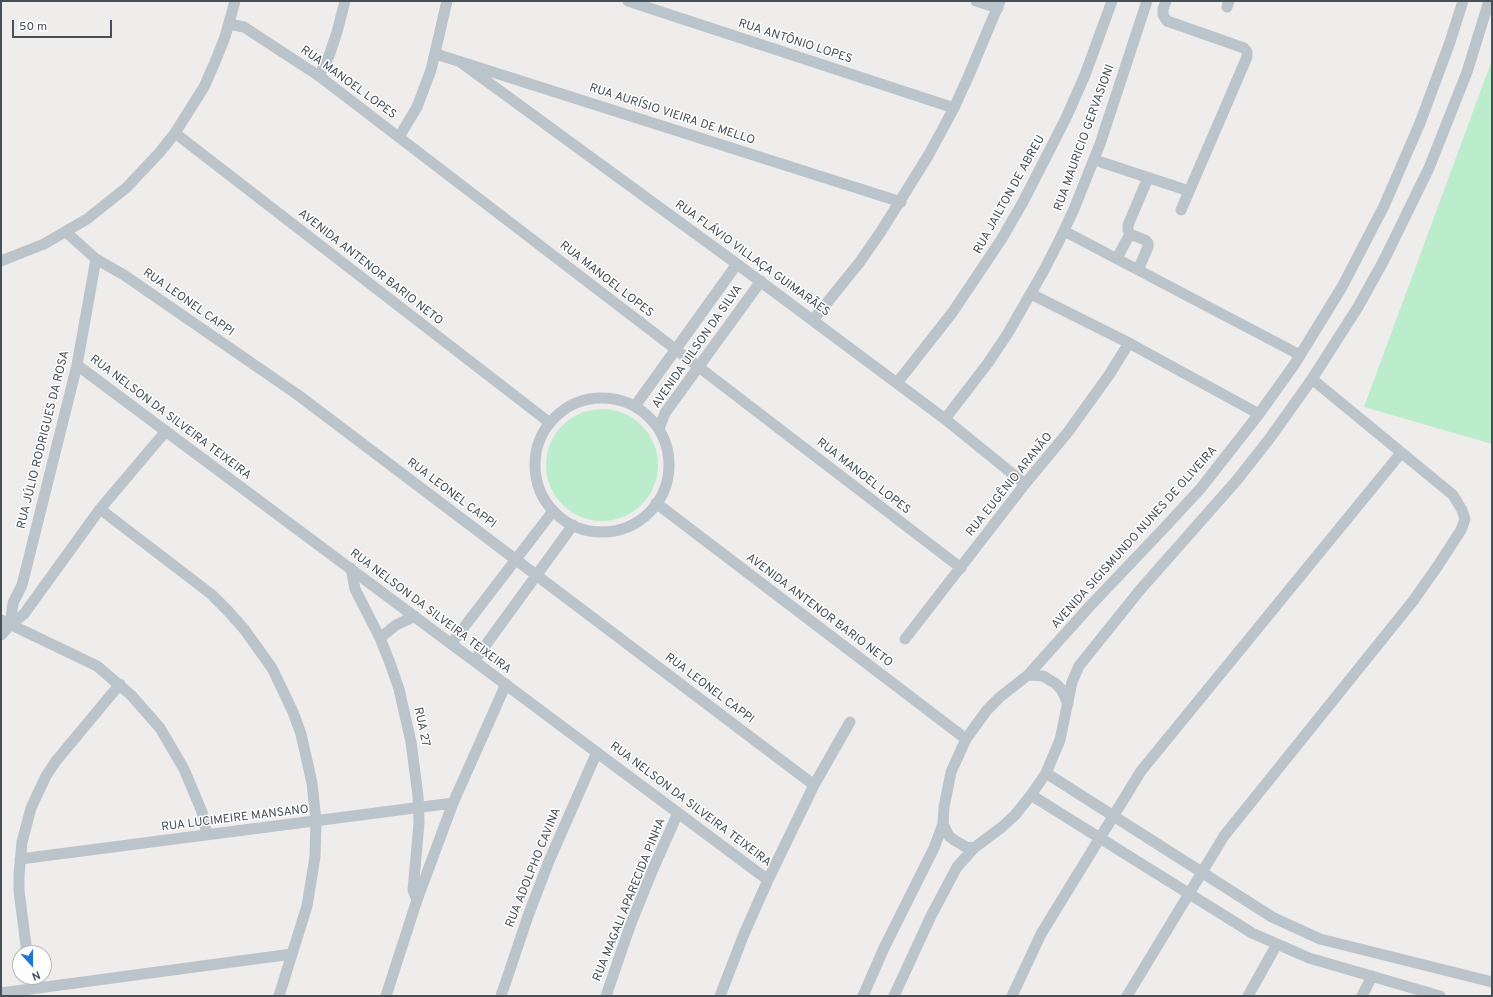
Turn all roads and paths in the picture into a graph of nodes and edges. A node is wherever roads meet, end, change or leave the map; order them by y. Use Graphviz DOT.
graph roads {
  1 [pos="235,1"];
  2 [pos="345,1"];
  3 [pos="447,1"];
  4 [pos="628,1"];
  5 [pos="976,1"];
  6 [pos="1112,1"];
  7 [pos="1147,1"];
  8 [pos="1166,1"];
  9 [pos="1464,1"];
  10 [pos="1489,1"];
  11 [pos="999,5"];
  12 [pos="229,24"];
  13 [pos="436,54"];
  14 [pos="459,61"];
  15 [pos="319,76"];
  16 [pos="954,108"];
  17 [pos="175,133"];
  18 [pos="399,137"];
  19 [pos="1101,162"];
  20 [pos="1148,178"];
  21 [pos="1189,191"];
  22 [pos="901,202"];
  23 [pos="1181,210"];
  24 [pos="1064,230"];
  25 [pos="66,232"];
  26 [pos="1130,234"];
  27 [pos="1117,258"];
  28 [pos="96,259"];
  29 [pos="1,262"];
  30 [pos="737,264"];
  31 [pos="1138,270"];
  32 [pos="761,281"];
  33 [pos="1031,294"];
  34 [pos="813,320"];
  35 [pos="1129,343"];
  36 [pos="675,349"];
  37 [pos="1300,355"];
  38 [pos="76,365"];
  39 [pos="699,367"];
  40 [pos="1312,379"];
  41 [pos="897,383"];
  42 [pos="634,406"];
  43 [pos="1259,414"];
  44 [pos="945,419"];
  45 [pos="550,423"];
  46 [pos="659,429"];
  47 [pos="166,431"];
  48 [pos="1401,453"];
  49 [pos="1025,484"];
  50 [pos="656,503"];
  51 [pos="100,509"];
  52 [pos="553,511"];
  53 [pos="572,525"];
  54 [pos="516,560"];
  55 [pos="351,568"];
  56 [pos="961,568"];
  57 [pos="536,575"];
  58 [pos="415,616"];
  59 [pos="5,623"];
  60 [pos="1,635"];
  61 [pos="380,638"];
  62 [pos="905,639"];
  63 [pos="451,644"];
  64 [pos="474,661"];
  65 [pos="1028,675"];
  66 [pos="120,684"];
  67 [pos="506,684"];
  68 [pos="1068,705"];
  69 [pos="850,722"];
  70 [pos="966,739"];
  71 [pos="597,752"];
  72 [pos="1046,773"];
  73 [pos="814,785"];
  74 [pos="1031,795"];
  75 [pos="453,803"];
  76 [pos="418,808"];
  77 [pos="678,813"];
  78 [pos="1112,816"];
  79 [pos="316,821"];
  80 [pos="943,824"];
  81 [pos="207,835"];
  82 [pos="1099,838"];
  83 [pos="974,848"];
  84 [pos="20,859"];
  85 [pos="1202,873"];
  86 [pos="768,880"];
  87 [pos="1189,894"];
  88 [pos="417,900"];
  89 [pos="1277,944"];
  90 [pos="26,945"];
  91 [pos="292,954"];
  92 [pos="1372,976"];
  93 [pos="1492,982"];
  94 [pos="31,985"];
  95 [pos="32,989"];
  96 [pos="1,993"];
  97 [pos="279,996"];
  98 [pos="386,996"];
  99 [pos="501,996"];
  100 [pos="606,996"];
  101 [pos="720,996"];
  102 [pos="863,996"];
  103 [pos="894,996"];
  104 [pos="1012,996"];
  105 [pos="1127,996"];
  106 [pos="1248,996"];
  107 [pos="1362,996"];
  108 [pos="1440,996"];
  1 -- 12 [label="street"];
  2 -- 15 [label="street"];
  3 -- 13 [label="street"];
  4 -- 16 [label="street, RUA ANTÔNIO LOPES"];
  5 -- 11 [label="street"];
  6 -- 41 [label="street, RUA JAILTON DE ABREU"];
  7 -- 24 [label="street, RUA MAURICIO GERVASIONI"];
  8 -- 21 [label="street"];
  9 -- 37 [label="street, AVENIDA SIGISMUNDO NUNES DE OLIVEIRA"];
  10 -- 40 [label="street"];
  11 -- 16 [label="street"];
  12 -- 15 [label="street, RUA MANOEL LOPES"];
  12 -- 17 [label="street"];
  13 -- 14 [label="street, RUA AURÍSIO VIEIRA DE MELLO"];
  13 -- 18 [label="street"];
  14 -- 22 [label="street, RUA AURÍSIO VIEIRA DE MELLO"];
  14 -- 30 [label="street, RUA FLÁVIO VILLAÇA GUIMARÃES"];
  15 -- 18 [label="street, RUA MANOEL LOPES"];
  16 -- 22 [label="street"];
  17 -- 25 [label="street"];
  17 -- 45 [label="street, AVENIDA ANTENOR BARIO NETO"];
  18 -- 36 [label="street, RUA MANOEL LOPES"];
  19 -- 20 [label="street"];
  20 -- 21 [label="street"];
  20 -- 26 [label="street"];
  21 -- 23 [label="street"];
  22 -- 34 [label="street"];
  24 -- 27 [label="street"];
  24 -- 33 [label="street, RUA MAURICIO GERVASIONI"];
  25 -- 28 [label="street, RUA LEONEL CAPPI"];
  25 -- 29 [label="street"];
  26 -- 27 [label="street"];
  26 -- 31 [label="street"];
  27 -- 31 [label="street"];
  28 -- 38 [label="street, RUA JÚLIO RODRIGUES DA ROSA"];
  28 -- 54 [label="street, RUA LEONEL CAPPI"];
  30 -- 32 [label="street, RUA FLÁVIO VILLAÇA GUIMARÃES"];
  30 -- 36 [label="street, AVENIDA UILSON DA SILVA"];
  31 -- 37 [label="street"];
  32 -- 34 [label="street, RUA FLÁVIO VILLAÇA GUIMARÃES"];
  32 -- 39 [label="street, AVENIDA UILSON DA SILVA"];
  33 -- 35 [label="street"];
  33 -- 44 [label="street, RUA MAURICIO GERVASIONI"];
  34 -- 41 [label="street, RUA FLÁVIO VILLAÇA GUIMARÃES"];
  35 -- 43 [label="street"];
  35 -- 49 [label="street, RUA EUGÊNIO ARANÃO"];
  36 -- 39 [label="street, RUA MANOEL LOPES"];
  36 -- 42 [label="street, AVENIDA UILSON DA SILVA"];
  37 -- 43 [label="street, AVENIDA SIGISMUNDO NUNES DE OLIVEIRA"];
  38 -- 47 [label="street, RUA NELSON DA SILVEIRA TEIXEIRA"];
  38 -- 59 [label="street, RUA JÚLIO RODRIGUES DA ROSA"];
  39 -- 46 [label="street, AVENIDA UILSON DA SILVA"];
  39 -- 56 [label="street, RUA MANOEL LOPES"];
  40 -- 48 [label="street"];
  40 -- 68 [label="street"];
  41 -- 44 [label="street, RUA FLÁVIO VILLAÇA GUIMARÃES"];
  42 -- 45 [label="street"];
  42 -- 46 [label="street"];
  43 -- 65 [label="street, AVENIDA SIGISMUNDO NUNES DE OLIVEIRA"];
  44 -- 49 [label="street, RUA FLÁVIO VILLAÇA GUIMARÃES"];
  45 -- 52 [label="street"];
  46 -- 50 [label="street"];
  47 -- 51 [label="street"];
  47 -- 55 [label="street, RUA NELSON DA SILVEIRA TEIXEIRA"];
  48 -- 78 [label="street"];
  48 -- 85 [label="street"];
  49 -- 56 [label="street, RUA EUGÊNIO ARANÃO"];
  50 -- 53 [label="street"];
  50 -- 70 [label="street, AVENIDA ANTENOR BARIO NETO"];
  51 -- 59 [label="street"];
  51 -- 79 [label="street"];
  52 -- 53 [label="street"];
  52 -- 54 [label="street"];
  53 -- 57 [label="street"];
  54 -- 57 [label="street, RUA LEONEL CAPPI"];
  54 -- 63 [label="street"];
  55 -- 58 [label="street, RUA NELSON DA SILVEIRA TEIXEIRA"];
  55 -- 61 [label="street, RUA 27"];
  56 -- 62 [label="street, RUA EUGÊNIO ARANÃO"];
  57 -- 64 [label="street"];
  57 -- 73 [label="street, RUA LEONEL CAPPI"];
  58 -- 61 [label="street"];
  58 -- 63 [label="street, RUA NELSON DA SILVEIRA TEIXEIRA"];
  59 -- 60 [label="street"];
  59 -- 66 [label="street"];
  61 -- 76 [label="street, RUA 27"];
  63 -- 64 [label="street, RUA NELSON DA SILVEIRA TEIXEIRA"];
  64 -- 67 [label="street, RUA NELSON DA SILVEIRA TEIXEIRA"];
  65 -- 68 [label="street"];
  65 -- 70 [label="street, AVENIDA SIGISMUNDO NUNES DE OLIVEIRA"];
  66 -- 81 [label="street"];
  66 -- 84 [label="street"];
  67 -- 71 [label="street, RUA NELSON DA SILVEIRA TEIXEIRA"];
  67 -- 75 [label="street"];
  68 -- 72 [label="street"];
  69 -- 73 [label="street"];
  70 -- 80 [label="street, AVENIDA SIGISMUNDO NUNES DE OLIVEIRA"];
  71 -- 77 [label="street, RUA NELSON DA SILVEIRA TEIXEIRA"];
  71 -- 99 [label="street, RUA ADOLPHO CAVINA"];
  72 -- 74 [label="street"];
  72 -- 78 [label="street"];
  73 -- 86 [label="street"];
  74 -- 82 [label="street"];
  74 -- 83 [label="street"];
  75 -- 76 [label="street, RUA LUCIMEIRE MANSANO"];
  75 -- 88 [label="street"];
  76 -- 79 [label="street, RUA LUCIMEIRE MANSANO"];
  76 -- 88 [label="street, RUA 27"];
  77 -- 86 [label="street, RUA NELSON DA SILVEIRA TEIXEIRA"];
  77 -- 100 [label="street, RUA MAGALI APARECIDA PINHA"];
  78 -- 82 [label="street"];
  78 -- 85 [label="street"];
  79 -- 81 [label="street, RUA LUCIMEIRE MANSANO"];
  79 -- 91 [label="street"];
  80 -- 83 [label="street"];
  80 -- 102 [label="street, AVENIDA SIGISMUNDO NUNES DE OLIVEIRA"];
  81 -- 84 [label="street, RUA LUCIMEIRE MANSANO"];
  82 -- 87 [label="street"];
  82 -- 104 [label="street"];
  83 -- 103 [label="street"];
  84 -- 90 [label="street"];
  85 -- 87 [label="street"];
  85 -- 93 [label="street"];
  86 -- 101 [label="street"];
  87 -- 89 [label="street"];
  87 -- 105 [label="street"];
  88 -- 98 [label="street"];
  89 -- 92 [label="street"];
  89 -- 106 [label="street"];
  91 -- 95 [label="street"];
  91 -- 97 [label="street"];
  92 -- 107 [label="street"];
  92 -- 108 [label="street"];
  94 -- 95 [label="street"];
  95 -- 96 [label="street"];
}
